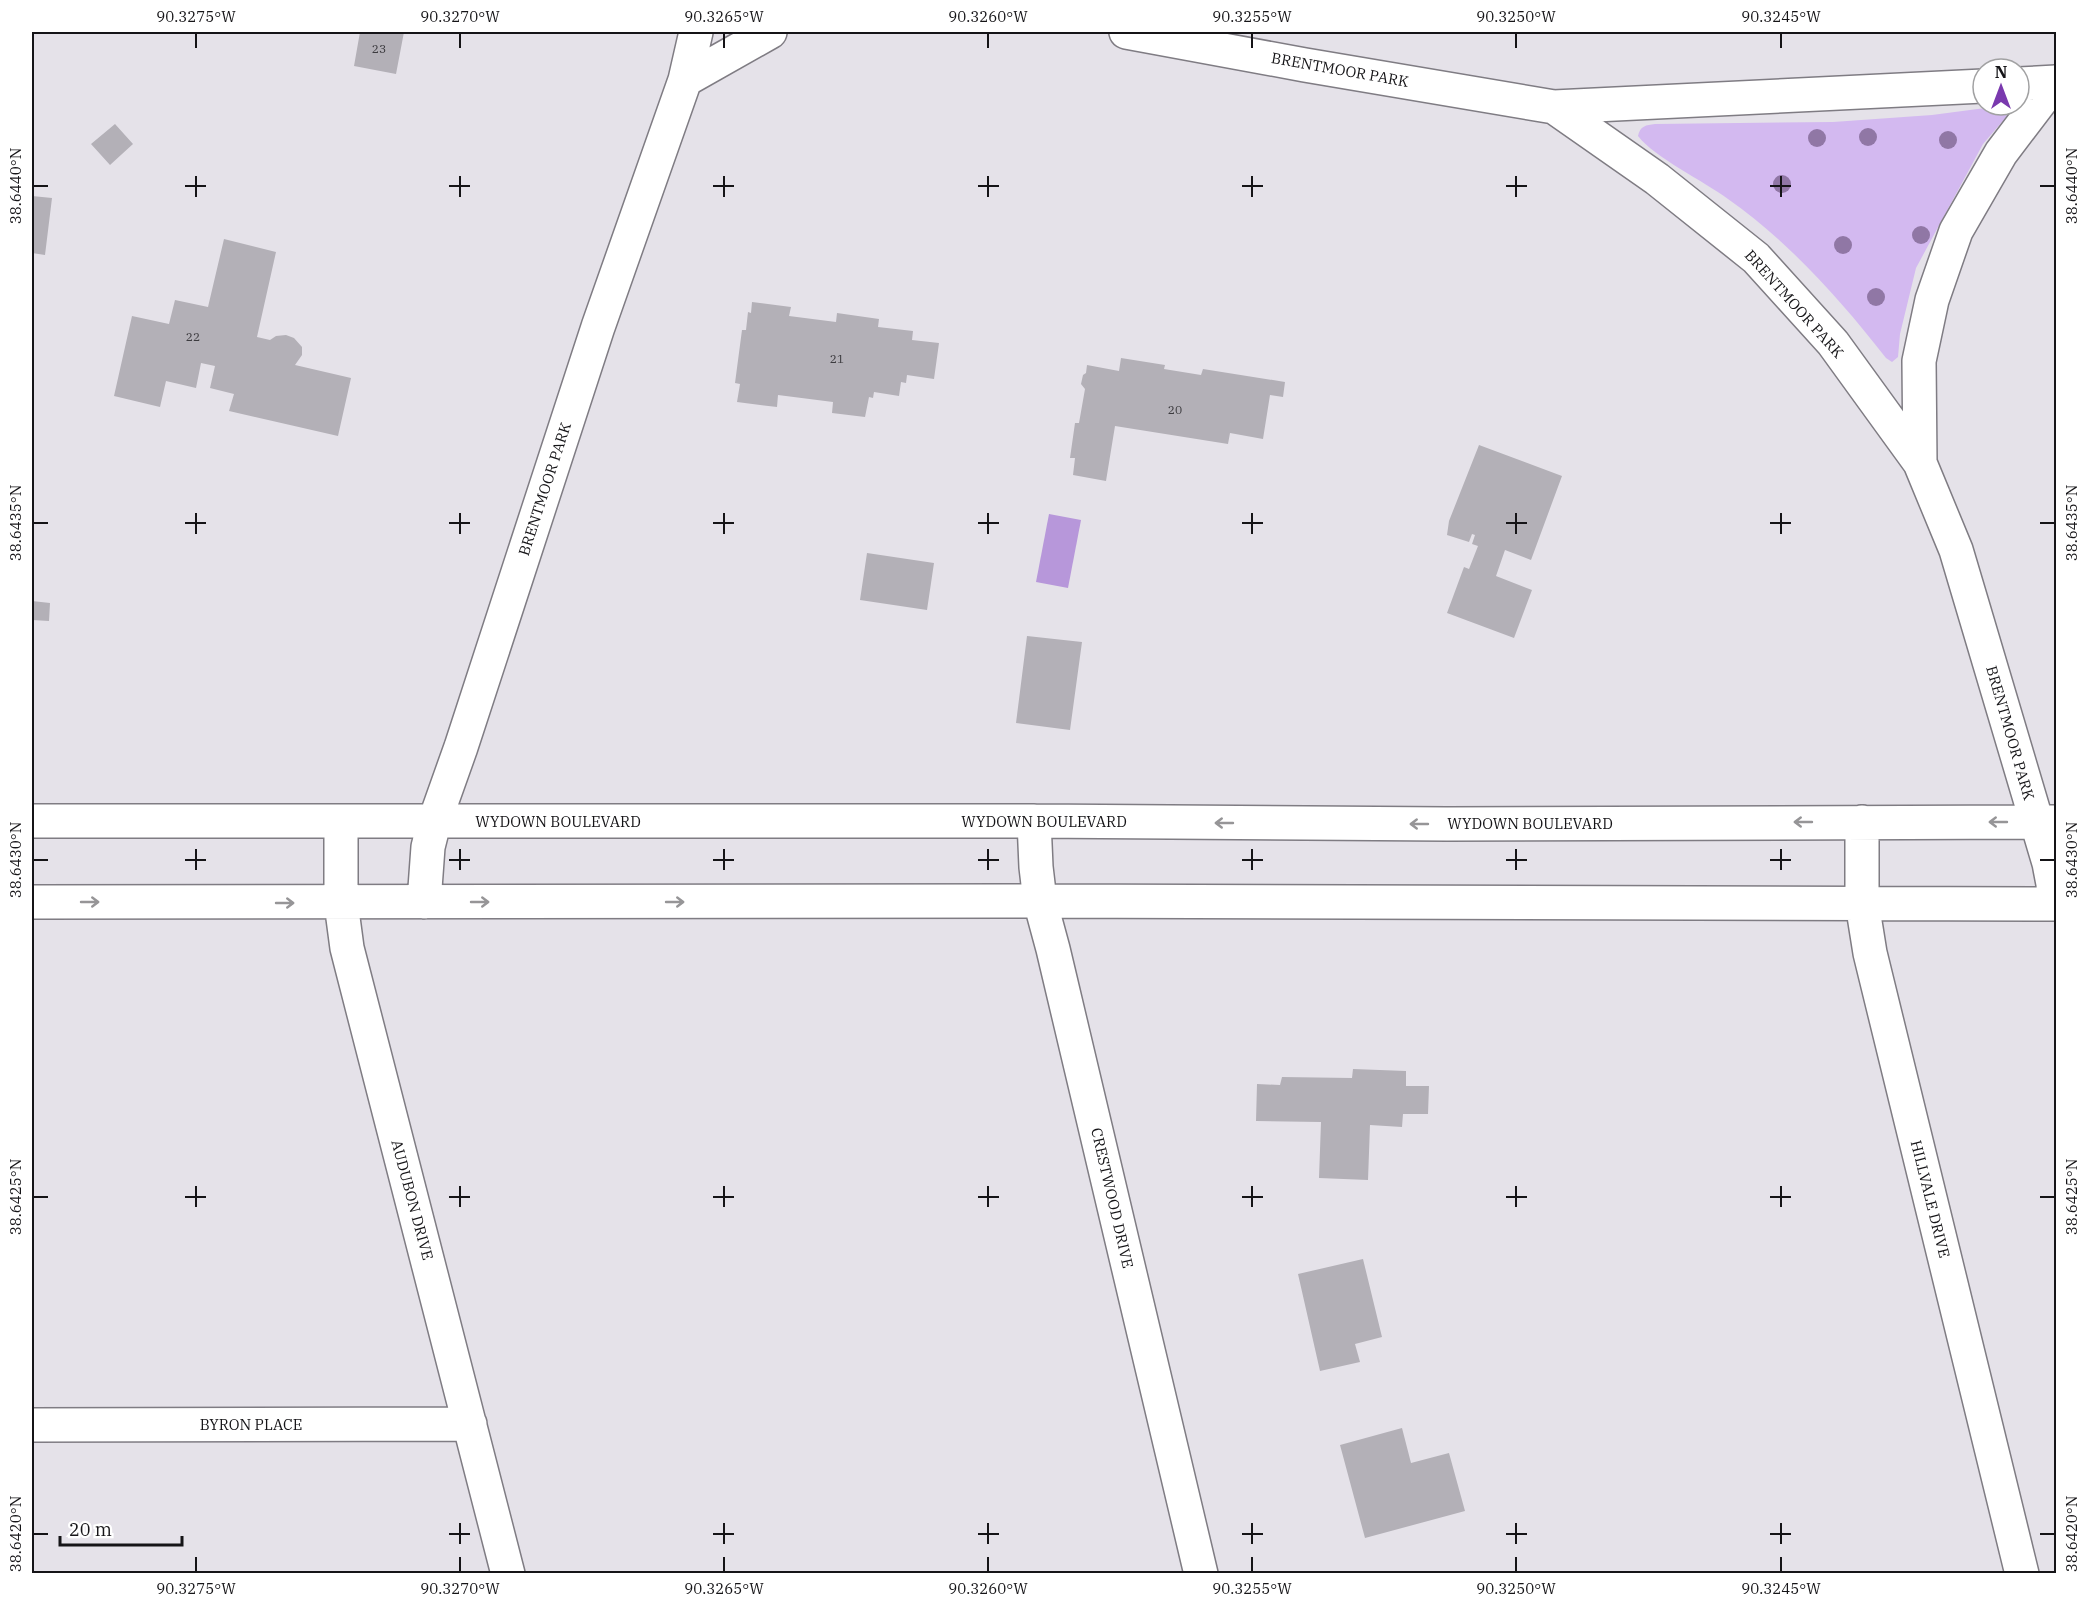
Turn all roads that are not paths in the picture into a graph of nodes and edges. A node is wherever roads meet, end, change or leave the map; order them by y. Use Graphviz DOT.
graph roads {
  1 [pos="696,32"];
  2 [pos="770,32"];
  3 [pos="1126,32"];
  4 [pos="685,80"];
  5 [pos="2056,82"];
  6 [pos="2031,83"];
  7 [pos="1971,87"];
  8 [pos="1554,107"];
  9 [pos="1920,463"];
  10 [pos="32,821"];
  11 [pos="1034,821"];
  12 [pos="341,822"];
  13 [pos="1862,822"];
  14 [pos="2046,822"];
  15 [pos="434,823"];
  16 [pos="1040,901"];
  17 [pos="32,902"];
  18 [pos="424,902"];
  19 [pos="341,903"];
  20 [pos="1862,903"];
  21 [pos="2055,904"];
  22 [pos="470,1424"];
  23 [pos="32,1425"];
  24 [pos="508,1574"];
  25 [pos="1201,1574"];
  26 [pos="2022,1574"];
  1 -- 4 [label="street, BRENTMOOR PARK"];
  2 -- 4 [label="street"];
  3 -- 8 [label="street, BRENTMOOR PARK"];
  4 -- 15 [label="street, BRENTMOOR PARK"];
  5 -- 6 [label="street, BRENTMOOR PARK"];
  5 -- 9 [label="street, BRENTMOOR PARK"];
  7 -- 8 [label="street, BRENTMOOR PARK"];
  8 -- 9 [label="street, BRENTMOOR PARK"];
  9 -- 14 [label="street, BRENTMOOR PARK"];
  10 -- 12 [label="street, WYDOWN BOULEVARD"];
  13 -- 11 [label="street, WYDOWN BOULEVARD, one-way"];
  11 -- 15 [label="street, WYDOWN BOULEVARD"];
  11 -- 16 [label="street, CRESTWOOD DRIVE"];
  12 -- 15 [label="street, WYDOWN BOULEVARD"];
  12 -- 19 [label="street, AUDUBON DRIVE"];
  14 -- 13 [label="street, WYDOWN BOULEVARD, one-way"];
  13 -- 20 [label="street, HILLVALE DRIVE"];
  14 -- 21 [label="street, BRENTMOOR PARK"];
  15 -- 18 [label="street, BRENTMOOR PARK"];
  18 -- 16 [label="street, one-way"];
  16 -- 20 [label="street"];
  16 -- 25 [label="street, CRESTWOOD DRIVE"];
  17 -- 19 [label="street, one-way"];
  18 -- 19 [label="street"];
  19 -- 22 [label="street, AUDUBON DRIVE"];
  20 -- 21 [label="street"];
  20 -- 26 [label="street, HILLVALE DRIVE"];
  22 -- 23 [label="street, BYRON PLACE"];
  22 -- 24 [label="street, AUDUBON DRIVE"];
}
